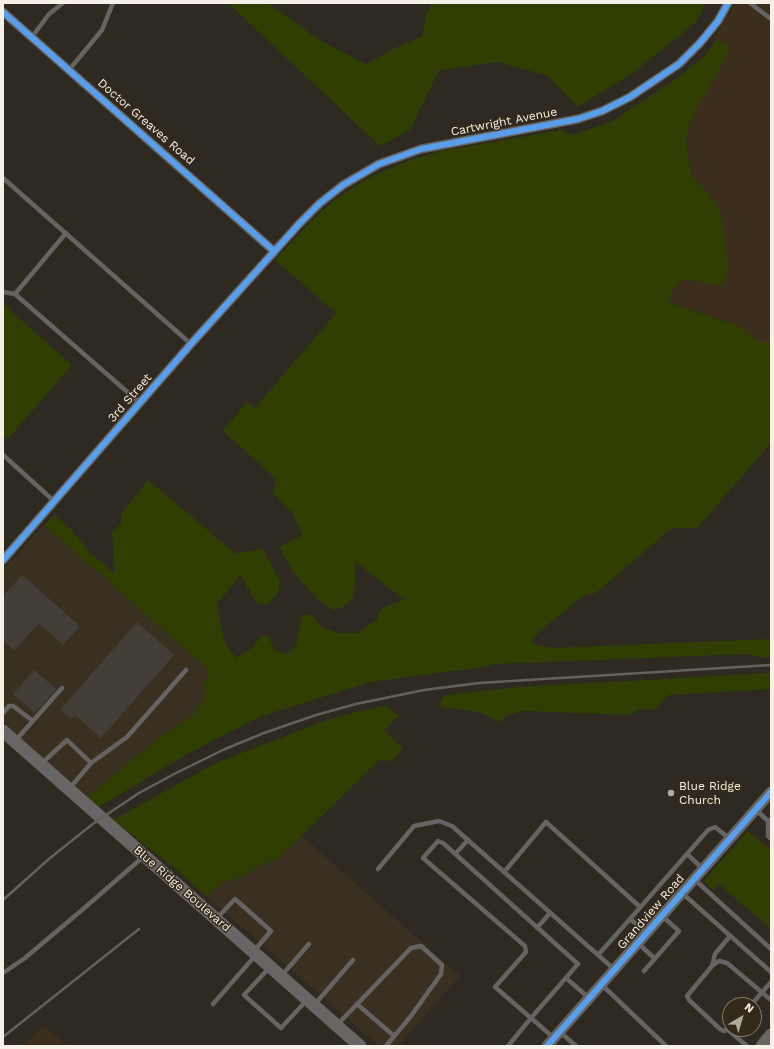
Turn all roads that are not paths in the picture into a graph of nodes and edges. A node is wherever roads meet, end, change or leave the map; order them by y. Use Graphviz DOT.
graph roads {
  1 [pos="63,3"];
  2 [pos="113,3"];
  3 [pos="728,3"];
  4 [pos="750,3"];
  5 [pos="3,12"];
  6 [pos="771,19"];
  7 [pos="32,37"];
  8 [pos="70,70"];
  9 [pos="3,178"];
  10 [pos="66,233"];
  11 [pos="274,251"];
  12 [pos="3,292"];
  13 [pos="15,294"];
  14 [pos="191,344"];
  15 [pos="140,403"];
  16 [pos="3,455"];
  17 [pos="54,501"];
  18 [pos="3,560"];
  19 [pos="186,670"];
  20 [pos="62,688"];
  21 [pos="3,713"];
  22 [pos="33,721"];
  23 [pos="3,732"];
  24 [pos="15,742"];
  25 [pos="91,763"];
  26 [pos="41,764"];
  27 [pos="69,789"];
  28 [pos="771,792"];
  29 [pos="756,809"];
  30 [pos="769,820"];
  31 [pos="730,839"];
  32 [pos="771,839"];
  33 [pos="468,840"];
  34 [pos="455,854"];
  35 [pos="687,854"];
  36 [pos="144,856"];
  37 [pos="378,869"];
  38 [pos="703,869"];
  39 [pos="505,871"];
  40 [pos="694,879"];
  41 [pos="682,893"];
  42 [pos="640,907"];
  43 [pos="550,914"];
  44 [pos="662,916"];
  45 [pos="630,919"];
  46 [pos="216,920"];
  47 [pos="537,928"];
  48 [pos="647,933"];
  49 [pos="730,936"];
  50 [pos="638,943"];
  51 [pos="309,944"];
  52 [pos="771,949"];
  53 [pos="255,953"];
  54 [pos="598,955"];
  55 [pos="655,958"];
  56 [pos="353,960"];
  57 [pos="712,966"];
  58 [pos="270,967"];
  59 [pos="615,969"];
  60 [pos="644,971"];
  61 [pos="771,972"];
  62 [pos="3,973"];
  63 [pos="281,976"];
  64 [pos="566,978"];
  65 [pos="771,982"];
  66 [pos="601,985"];
  67 [pos="762,992"];
  68 [pos="758,997"];
  69 [pos="589,998"];
  70 [pos="771,1000"];
  71 [pos="310,1002"];
  72 [pos="213,1004"];
  73 [pos="357,1004"];
  74 [pos="531,1018"];
  75 [pos="336,1025"];
  76 [pos="722,1029"];
  77 [pos="771,1035"];
  78 [pos="394,1036"];
  79 [pos="737,1037"];
  80 [pos="554,1039"];
  81 [pos="360,1046"];
  82 [pos="386,1046"];
  83 [pos="508,1046"];
  84 [pos="576,1046"];
  85 [pos="666,1046"];
  86 [pos="746,1046"];
  87 [pos="762,1046"];
  1 -- 7 [label="lane"];
  2 -- 8 [label="lane"];
  3 -- 11 [label="street, Cartwright Avenue"];
  4 -- 6 [label="lane"];
  5 -- 7 [label="street, Doctor Greaves Road"];
  7 -- 8 [label="street, Doctor Greaves Road"];
  8 -- 11 [label="street, Doctor Greaves Road"];
  9 -- 10 [label="lane"];
  10 -- 13 [label="lane"];
  10 -- 14 [label="lane"];
  11 -- 14 [label="street, 3rd Street"];
  12 -- 13 [label="lane"];
  13 -- 15 [label="lane"];
  14 -- 15 [label="street, 3rd Street"];
  15 -- 17 [label="street, 3rd Street"];
  16 -- 17 [label="lane"];
  17 -- 18 [label="street, 3rd Street"];
  19 -- 25 [label="lane"];
  20 -- 22 [label="lane"];
  21 -- 22 [label="lane"];
  22 -- 24 [label="lane"];
  23 -- 24 [label="main road, Blue Ridge Boulevard"];
  24 -- 26 [label="main road, Blue Ridge Boulevard"];
  25 -- 26 [label="lane"];
  25 -- 27 [label="lane"];
  26 -- 27 [label="main road, Blue Ridge Boulevard"];
  27 -- 36 [label="main road, Blue Ridge Boulevard"];
  28 -- 29 [label="street, Grandview Road"];
  29 -- 30 [label="lane"];
  29 -- 31 [label="street, Grandview Road"];
  30 -- 32 [label="lane"];
  31 -- 35 [label="lane"];
  31 -- 38 [label="street, Grandview Road"];
  33 -- 34 [label="lane"];
  33 -- 37 [label="lane"];
  33 -- 39 [label="lane"];
  34 -- 47 [label="lane"];
  34 -- 74 [label="lane"];
  35 -- 38 [label="lane"];
  35 -- 42 [label="lane"];
  36 -- 46 [label="main road, Blue Ridge Boulevard"];
  36 -- 62 [label="lane"];
  38 -- 40 [label="street, Grandview Road"];
  39 -- 42 [label="lane"];
  39 -- 43 [label="lane"];
  40 -- 41 [label="street, Grandview Road"];
  40 -- 52 [label="lane"];
  41 -- 44 [label="street, Grandview Road"];
  41 -- 49 [label="lane"];
  42 -- 45 [label="lane"];
  43 -- 47 [label="lane"];
  43 -- 54 [label="lane"];
  44 -- 48 [label="street, Grandview Road"];
  44 -- 55 [label="lane"];
  45 -- 48 [label="lane"];
  45 -- 54 [label="lane"];
  46 -- 53 [label="main road, Blue Ridge Boulevard"];
  46 -- 53 [label="lane"];
  47 -- 64 [label="lane"];
  48 -- 50 [label="street, Grandview Road"];
  49 -- 57 [label="lane"];
  49 -- 61 [label="lane"];
  50 -- 55 [label="lane"];
  50 -- 59 [label="street, Grandview Road"];
  51 -- 63 [label="lane"];
  53 -- 58 [label="main road, Blue Ridge Boulevard"];
  53 -- 72 [label="lane"];
  54 -- 59 [label="lane"];
  55 -- 60 [label="lane"];
  56 -- 71 [label="lane"];
  57 -- 67 [label="lane"];
  57 -- 76 [label="lane"];
  58 -- 63 [label="main road, Blue Ridge Boulevard"];
  58 -- 71 [label="lane"];
  59 -- 66 [label="street, Grandview Road"];
  63 -- 71 [label="main road, Blue Ridge Boulevard"];
  64 -- 69 [label="lane"];
  64 -- 74 [label="lane"];
  65 -- 67 [label="lane"];
  66 -- 69 [label="street, Grandview Road"];
  66 -- 85 [label="lane"];
  67 -- 68 [label="lane"];
  67 -- 70 [label="lane"];
  69 -- 80 [label="street, Grandview Road"];
  71 -- 75 [label="main road, Blue Ridge Boulevard"];
  73 -- 75 [label="lane"];
  73 -- 78 [label="lane"];
  73 -- 78 [label="lane"];
  74 -- 80 [label="lane"];
  74 -- 83 [label="lane"];
  75 -- 81 [label="main road, Blue Ridge Boulevard"];
  77 -- 87 [label="main road"];
  78 -- 82 [label="lane"];
  79 -- 86 [label="lane"];
  80 -- 84 [label="lane"];
}
